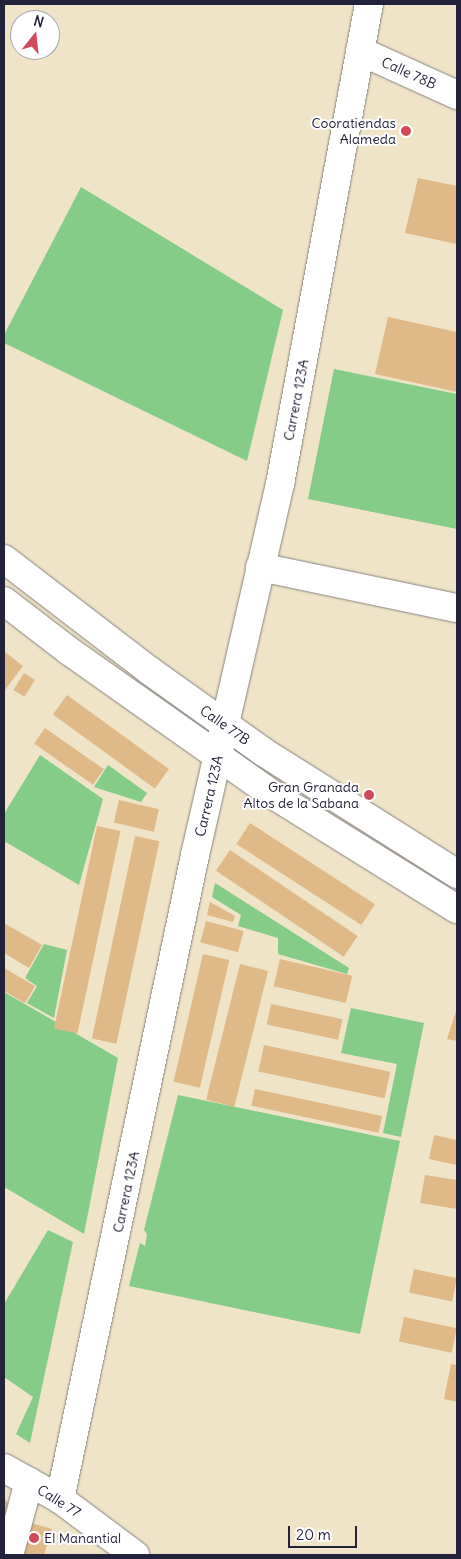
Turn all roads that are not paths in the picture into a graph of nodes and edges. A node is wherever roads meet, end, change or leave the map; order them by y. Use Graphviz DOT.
graph roads {
  1 [pos="369,4"];
  2 [pos="360,51"];
  3 [pos="457,95"];
  4 [pos="4,559"];
  5 [pos="260,567"];
  6 [pos="4,601"];
  7 [pos="457,608"];
  8 [pos="224,724"];
  9 [pos="218,756"];
  10 [pos="457,873"];
  11 [pos="457,909"];
  12 [pos="4,1468"];
  13 [pos="29,1482"];
  14 [pos="60,1498"];
  15 [pos="125,1552"];
  16 [pos="9,1555"];
  1 -- 2 [label="street, Carrera 123A"];
  2 -- 3 [label="street, Calle 78B"];
  2 -- 5 [label="street, Carrera 123A"];
  4 -- 8 [label="street, Calle 77B"];
  5 -- 7 [label="street"];
  5 -- 8 [label="street, Carrera 123A"];
  6 -- 9 [label="street"];
  8 -- 9 [label="street, Carrera 123A"];
  8 -- 10 [label="street, Calle 77B"];
  9 -- 11 [label="street"];
  9 -- 14 [label="street, Carrera 123A"];
  12 -- 13 [label="street, Calle 77"];
  13 -- 14 [label="street, Calle 77"];
  13 -- 16 [label="street"];
  14 -- 15 [label="street, Calle 77"];
}
